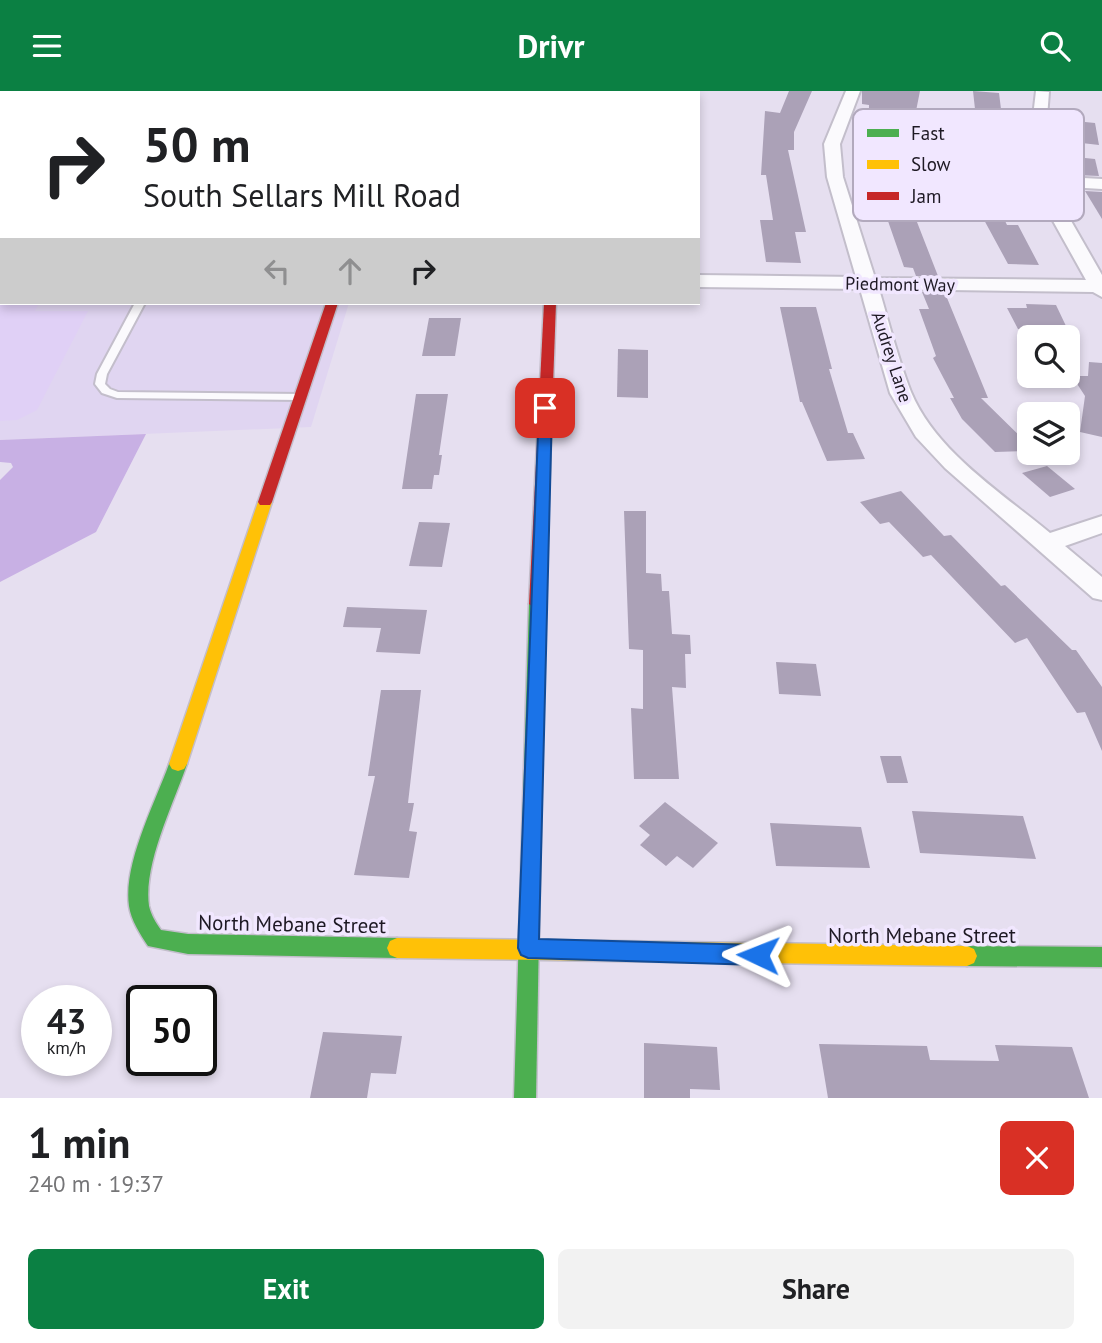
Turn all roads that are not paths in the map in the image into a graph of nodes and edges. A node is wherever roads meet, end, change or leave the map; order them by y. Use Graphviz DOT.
graph roads {
  1 [pos="853,91"];
  2 [pos="1084,183"];
  3 [pos="1102,184"];
  4 [pos="1063,221"];
  5 [pos="700,281"];
  6 [pos="868,283"];
  7 [pos="1101,288"];
  8 [pos="139,305"];
  9 [pos="331,305"];
  10 [pos="550,305"];
  11 [pos="301,397"];
  12 [pos="1102,524"];
  13 [pos="1047,543"];
  14 [pos="1102,591"];
  15 [pos="528,948"];
  16 [pos="1102,957"];
  17 [pos="525,1098"];
  1 -- 6 [label="street, Audrey Lane"];
  2 -- 3 [label="street"];
  4 -- 7 [label="street"];
  5 -- 6 [label="street, Piedmont Way"];
  6 -- 7 [label="street, Piedmont Way"];
  6 -- 13 [label="street, Audrey Lane"];
  8 -- 11 [label="lane"];
  9 -- 11 [label="main road, North Mebane Street"];
  10 -- 15 [label="main road"];
  11 -- 15 [label="main road, North Mebane Street"];
  12 -- 13 [label="street"];
  13 -- 14 [label="street, Audrey Lane"];
  15 -- 16 [label="main road, North Mebane Street"];
  15 -- 17 [label="main road"];
}
